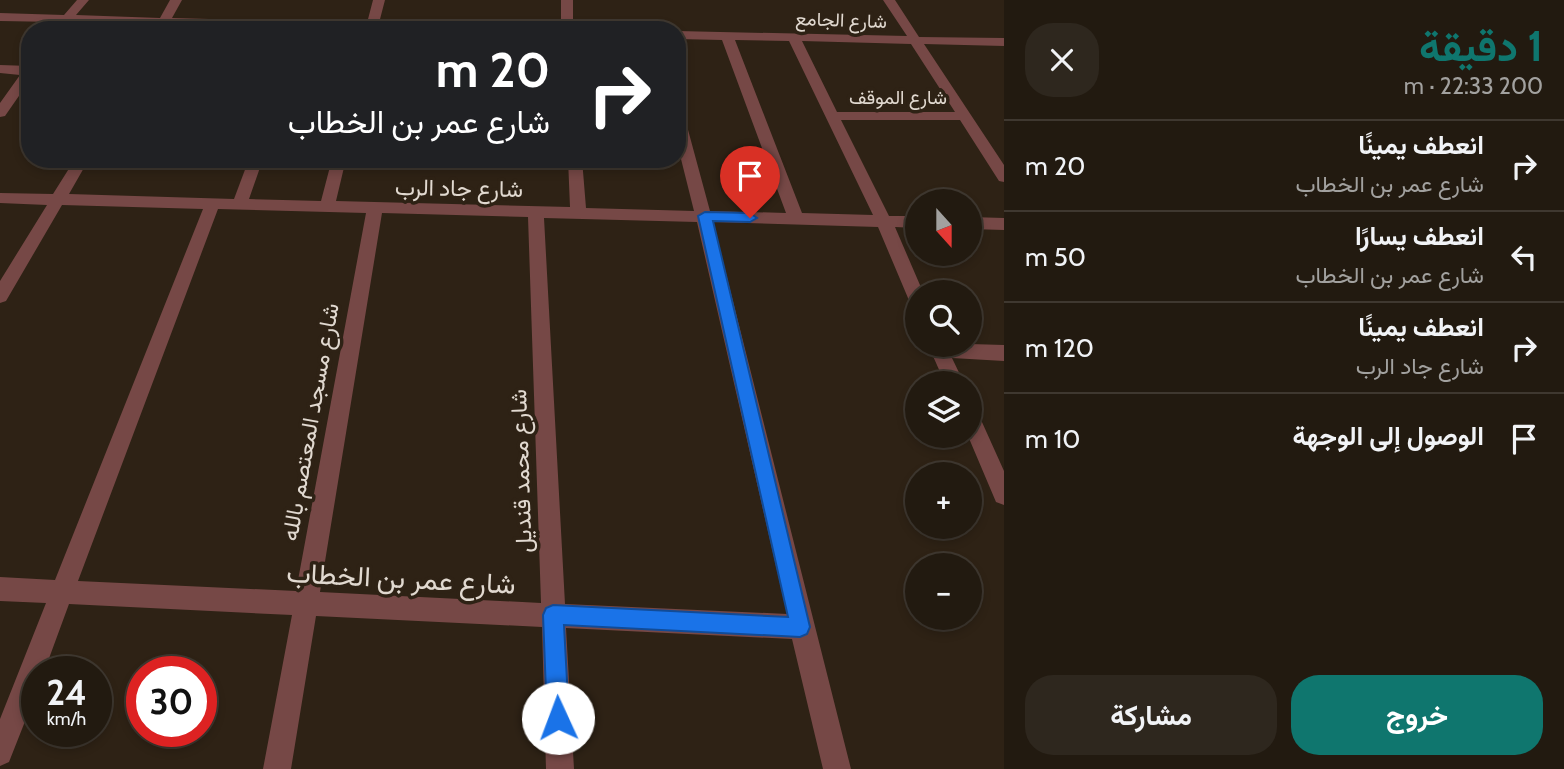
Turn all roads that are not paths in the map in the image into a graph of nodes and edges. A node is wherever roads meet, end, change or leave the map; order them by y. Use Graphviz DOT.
graph roads {
  1 [pos="83,0"];
  2 [pos="176,0"];
  3 [pos="379,0"];
  4 [pos="567,0"];
  5 [pos="889,0"];
  6 [pos="0,17"];
  7 [pos="36,21"];
  8 [pos="66,21"];
  9 [pos="164,21"];
  10 [pos="374,21"];
  11 [pos="567,21"];
  12 [pos="686,35"];
  13 [pos="727,36"];
  14 [pos="794,38"];
  15 [pos="916,42"];
  16 [pos="1004,43"];
  17 [pos="0,69"];
  18 [pos="21,70"];
  19 [pos="21,83"];
  20 [pos="12,97"];
  21 [pos="21,98"];
  22 [pos="0,113"];
  23 [pos="833,116"];
  24 [pos="964,116"];
  25 [pos="686,147"];
  26 [pos="77,168"];
  27 [pos="253,168"];
  28 [pos="337,168"];
  29 [pos="576,168"];
  30 [pos="1004,177"];
  31 [pos="0,198"];
  32 [pos="58,201"];
  33 [pos="212,205"];
  34 [pos="239,205"];
  35 [pos="327,207"];
  36 [pos="375,209"];
  37 [pos="536,212"];
  38 [pos="578,213"];
  39 [pos="705,216"];
  40 [pos="796,219"];
  41 [pos="884,221"];
  42 [pos="905,222"];
  43 [pos="982,223"];
  44 [pos="1004,224"];
  45 [pos="909,280"];
  46 [pos="0,296"];
  47 [pos="982,351"];
  48 [pos="1004,353"];
  49 [pos="982,445"];
  50 [pos="1004,495"];
  51 [pos="0,589"];
  52 [pos="64,592"];
  53 [pos="305,604"];
  54 [pos="553,615"];
  55 [pos="800,627"];
  56 [pos="0,753"];
  57 [pos="277,769"];
  58 [pos="560,769"];
  59 [pos="837,769"];
  1 -- 8 [label="street"];
  2 -- 9 [label="street"];
  3 -- 10 [label="street"];
  4 -- 11 [label="street"];
  5 -- 15 [label="street"];
  6 -- 7 [label="street"];
  12 -- 13 [label="street, شارع الجامع"];
  13 -- 14 [label="street, شارع الجامع"];
  13 -- 40 [label="street"];
  14 -- 15 [label="street, شارع الجامع"];
  14 -- 23 [label="street"];
  15 -- 16 [label="street, شارع الجامع"];
  15 -- 24 [label="street"];
  17 -- 18 [label="street"];
  19 -- 20 [label="street"];
  20 -- 21 [label="street"];
  20 -- 22 [label="street"];
  23 -- 24 [label="street, شارع الموقف"];
  23 -- 41 [label="street"];
  24 -- 30 [label="street"];
  25 -- 39 [label="street"];
  26 -- 32 [label="street"];
  27 -- 34 [label="street"];
  28 -- 35 [label="street"];
  29 -- 38 [label="street"];
  31 -- 32 [label="street, شارع جاد الرب"];
  32 -- 33 [label="street, شارع جاد الرب"];
  32 -- 46 [label="street"];
  33 -- 34 [label="street, شارع جاد الرب"];
  33 -- 52 [label="street"];
  34 -- 35 [label="street, شارع جاد الرب"];
  35 -- 36 [label="street, شارع جاد الرب"];
  36 -- 37 [label="street, شارع جاد الرب"];
  36 -- 53 [label="street, شارع مسجد المعتصم بالله"];
  37 -- 38 [label="street, شارع جاد الرب"];
  37 -- 54 [label="street, شارع محمد قنديل"];
  38 -- 39 [label="street, شارع جاد الرب"];
  39 -- 40 [label="street, شارع جاد الرب"];
  39 -- 55 [label="street"];
  40 -- 41 [label="street, شارع جاد الرب"];
  41 -- 42 [label="street, شارع جاد الرب"];
  41 -- 45 [label="street"];
  43 -- 44 [label="street"];
  47 -- 48 [label="street"];
  49 -- 50 [label="street"];
  51 -- 52 [label="street, شارع عمر بن الخطاب"];
  52 -- 53 [label="street, شارع عمر بن الخطاب"];
  52 -- 56 [label="street"];
  53 -- 54 [label="street, شارع عمر بن الخطاب"];
  53 -- 57 [label="street, شارع مسجد المعتصم بالله"];
  54 -- 55 [label="street, شارع عمر بن الخطاب"];
  54 -- 58 [label="street, شارع محمد قنديل"];
  55 -- 59 [label="street"];
}
